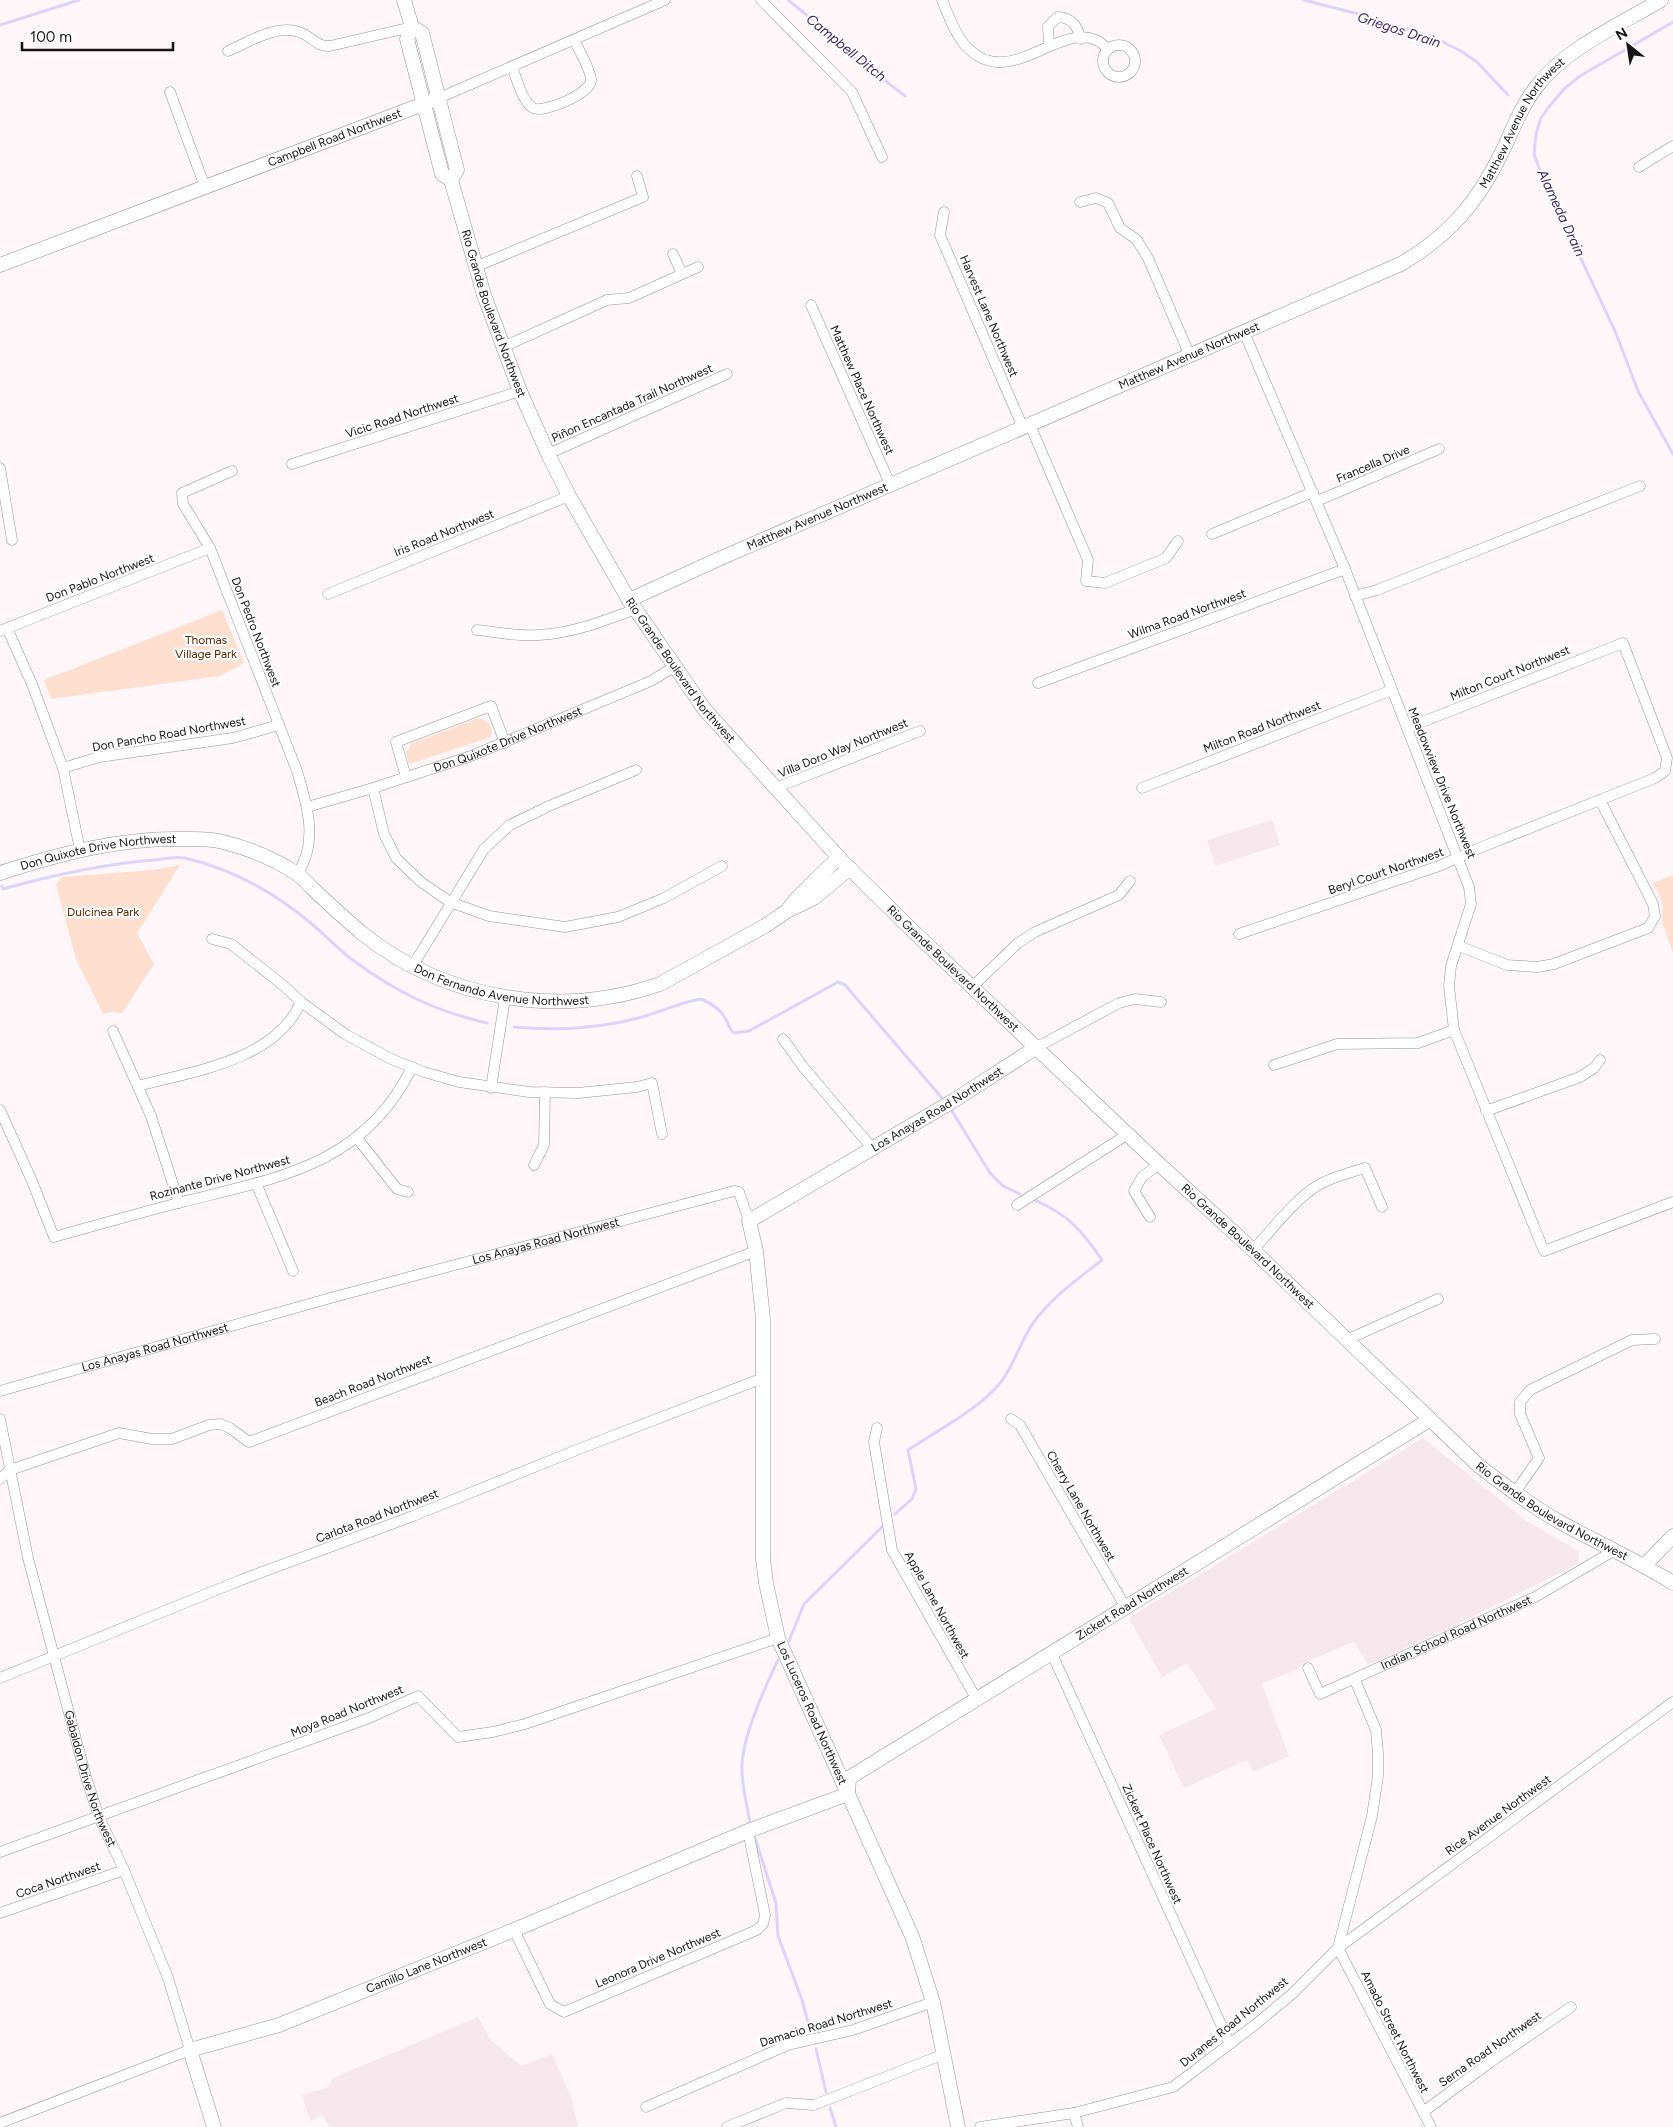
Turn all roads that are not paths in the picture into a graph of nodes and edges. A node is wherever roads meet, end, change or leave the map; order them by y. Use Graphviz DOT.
graph roads {
  1 [pos="404,0"];
  2 [pos="665,0"];
  3 [pos="761,0"];
  4 [pos="942,0"];
  5 [pos="1661,0"];
  6 [pos="412,27"];
  7 [pos="1081,39"];
  8 [pos="574,40"];
  9 [pos="1048,46"];
  10 [pos="1108,49"];
  11 [pos="228,50"];
  12 [pos="512,66"];
  13 [pos="170,92"];
  14 [pos="439,98"];
  15 [pos="424,104"];
  16 [pos="1673,146"];
  17 [pos="882,157"];
  18 [pos="1639,167"];
  19 [pos="638,176"];
  20 [pos="451,180"];
  21 [pos="205,187"];
  22 [pos="1080,202"];
  23 [pos="944,212"];
  24 [pos="673,254"];
  25 [pos="0,266"];
  26 [pos="475,267"];
  27 [pos="698,267"];
  28 [pos="682,274"];
  29 [pos="811,306"];
  30 [pos="1244,332"];
  31 [pos="503,347"];
  32 [pos="1190,356"];
  33 [pos="727,374"];
  34 [pos="520,391"];
  35 [pos="1027,426"];
  36 [pos="1439,449"];
  37 [pos="548,454"];
  38 [pos="292,464"];
  39 [pos="0,468"];
  40 [pos="232,471"];
  41 [pos="890,484"];
  42 [pos="1640,486"];
  43 [pos="569,496"];
  44 [pos="1315,496"];
  45 [pos="1212,534"];
  46 [pos="12,540"];
  47 [pos="1178,541"];
  48 [pos="210,548"];
  49 [pos="1344,569"];
  50 [pos="328,594"];
  51 [pos="1355,596"];
  52 [pos="633,605"];
  53 [pos="4,629"];
  54 [pos="477,630"];
  55 [pos="674,667"];
  56 [pos="1038,683"];
  57 [pos="1392,690"];
  58 [pos="279,725"];
  59 [pos="1407,728"];
  60 [pos="920,731"];
  61 [pos="505,743"];
  62 [pos="1667,758"];
  63 [pos="63,768"];
  64 [pos="636,770"];
  65 [pos="406,777"];
  66 [pos="372,788"];
  67 [pos="775,788"];
  68 [pos="1142,788"];
  69 [pos="1600,800"];
  70 [pos="308,807"];
  71 [pos="80,850"];
  72 [pos="839,857"];
  73 [pos="1459,858"];
  74 [pos="722,866"];
  75 [pos="850,868"];
  76 [pos="0,873"];
  77 [pos="297,874"];
  78 [pos="1130,881"];
  79 [pos="450,902"];
  80 [pos="787,911"];
  81 [pos="1239,934"];
  82 [pos="212,939"];
  83 [pos="1459,946"];
  84 [pos="412,967"];
  85 [pos="973,986"];
  86 [pos="505,998"];
  87 [pos="301,1002"];
  88 [pos="1161,1002"];
  89 [pos="1454,1030"];
  90 [pos="112,1031"];
  91 [pos="782,1039"];
  92 [pos="1037,1047"];
  93 [pos="1600,1060"];
  94 [pos="1274,1065"];
  95 [pos="412,1067"];
  96 [pos="138,1086"];
  97 [pos="491,1088"];
  98 [pos="545,1092"];
  99 [pos="0,1110"];
  100 [pos="1486,1111"];
  101 [pos="662,1134"];
  102 [pos="1128,1134"];
  103 [pos="357,1138"];
  104 [pos="873,1149"];
  105 [pos="1160,1164"];
  106 [pos="534,1165"];
  107 [pos="256,1183"];
  108 [pos="408,1192"];
  109 [pos="1673,1202"];
  110 [pos="179,1203"];
  111 [pos="1017,1206"];
  112 [pos="1382,1207"];
  113 [pos="1150,1217"];
  114 [pos="749,1221"];
  115 [pos="1253,1250"];
  116 [pos="756,1251"];
  117 [pos="293,1271"];
  118 [pos="1438,1299"];
  119 [pos="1654,1339"];
  120 [pos="1346,1340"];
  121 [pos="763,1378"];
  122 [pos="0,1391"];
  123 [pos="0,1419"];
  124 [pos="1011,1419"];
  125 [pos="1430,1420"];
  126 [pos="877,1428"];
  127 [pos="10,1470"];
  128 [pos="0,1479"];
  129 [pos="1514,1494"];
  130 [pos="1673,1536"];
  131 [pos="1615,1550"];
  132 [pos="1645,1565"];
  133 [pos="1673,1583"];
  134 [pos="1126,1608"];
  135 [pos="778,1638"];
  136 [pos="1052,1654"];
  137 [pos="54,1656"];
  138 [pos="1308,1668"];
  139 [pos="0,1678"];
  140 [pos="1355,1680"];
  141 [pos="976,1700"];
  142 [pos="1673,1702"];
  143 [pos="848,1794"];
  144 [pos="99,1817"];
  145 [pos="748,1831"];
  146 [pos="0,1852"];
  147 [pos="124,1870"];
  148 [pos="0,1913"];
  149 [pos="514,1930"];
  150 [pos="1338,1948"];
  151 [pos="933,2002"];
  152 [pos="1572,2007"];
  153 [pos="1230,2044"];
  154 [pos="190,2050"];
  155 [pos="944,2054"];
  156 [pos="646,2107"];
  157 [pos="1423,2112"];
  158 [pos="1074,2113"];
  159 [pos="0,2123"];
  160 [pos="214,2127"];
  161 [pos="727,2127"];
  162 [pos="958,2127"];
  163 [pos="980,2127"];
  164 [pos="1078,2127"];
  165 [pos="1430,2127"];
  1 -- 6 [label="street, Rio Grande Boulevard Northwest"];
  2 -- 8 [label="street, Campbell Road Northwest"];
  3 -- 17 [label="street"];
  4 -- 9 [label="street"];
  5 -- 30 [label="street, Matthew Avenue Northwest"];
  6 -- 11 [label="street"];
  6 -- 14 [label="street, Rio Grande Boulevard Northwest"];
  6 -- 15 [label="street, Rio Grande Boulevard Northwest"];
  7 -- 9 [label="street"];
  7 -- 9 [label="street"];
  7 -- 10 [label="street"];
  8 -- 12 [label="street, Campbell Road Northwest"];
  8 -- 12 [label="street"];
  12 -- 14 [label="street, Campbell Road Northwest"];
  13 -- 21 [label="street"];
  14 -- 15 [label="street, Campbell Road Northwest"];
  14 -- 20 [label="street, Rio Grande Boulevard Northwest"];
  15 -- 20 [label="street, Rio Grande Boulevard Northwest"];
  15 -- 21 [label="street, Campbell Road Northwest"];
  16 -- 18 [label="street"];
  19 -- 26 [label="street"];
  20 -- 26 [label="street, Rio Grande Boulevard Northwest"];
  21 -- 25 [label="street, Campbell Road Northwest"];
  22 -- 32 [label="street"];
  23 -- 35 [label="street, Harvest Lane Northwest"];
  24 -- 28 [label="street"];
  26 -- 31 [label="street, Rio Grande Boulevard Northwest"];
  27 -- 28 [label="street"];
  28 -- 31 [label="street"];
  29 -- 41 [label="street, Matthew Place Northwest"];
  30 -- 32 [label="street, Matthew Avenue Northwest"];
  30 -- 44 [label="street, Meadowview Drive Northwest"];
  31 -- 34 [label="street, Rio Grande Boulevard Northwest"];
  32 -- 35 [label="street, Matthew Avenue Northwest"];
  33 -- 37 [label="street, Piñon Encantada Trail Northwest"];
  34 -- 37 [label="street, Rio Grande Boulevard Northwest"];
  34 -- 38 [label="street, Vicic Road Northwest"];
  35 -- 41 [label="street, Matthew Avenue Northwest"];
  35 -- 47 [label="street, Harvest Lane Northwest"];
  36 -- 44 [label="street, Francella Drive"];
  37 -- 43 [label="street, Rio Grande Boulevard Northwest"];
  39 -- 46 [label="street"];
  40 -- 48 [label="street, Don Pedro Northwest"];
  41 -- 52 [label="street, Matthew Avenue Northwest"];
  42 -- 51 [label="street"];
  43 -- 50 [label="street, Iris Road Northwest"];
  43 -- 52 [label="street, Rio Grande Boulevard Northwest"];
  44 -- 45 [label="street, Francella Drive"];
  44 -- 49 [label="street, Meadowview Drive Northwest"];
  48 -- 53 [label="street, Don Pablo Northwest"];
  48 -- 58 [label="street, Don Pedro Northwest"];
  49 -- 51 [label="street, Meadowview Drive Northwest"];
  49 -- 56 [label="street, Wilma Road Northwest"];
  51 -- 57 [label="street, Meadowview Drive Northwest"];
  52 -- 54 [label="street, Matthew Avenue Northwest"];
  52 -- 55 [label="street, Rio Grande Boulevard Northwest"];
  53 -- 63 [label="street"];
  55 -- 61 [label="street, Don Quixote Drive Northwest"];
  55 -- 67 [label="street, Rio Grande Boulevard Northwest"];
  57 -- 59 [label="street, Meadowview Drive Northwest"];
  57 -- 68 [label="street, Milton Road Northwest"];
  58 -- 63 [label="street, Don Pancho Road Northwest"];
  58 -- 70 [label="street, Don Pedro Northwest"];
  59 -- 62 [label="street, Milton Court Northwest"];
  59 -- 73 [label="street, Meadowview Drive Northwest"];
  60 -- 67 [label="street, Villa Doro Way Northwest"];
  61 -- 65 [label="street, Don Quixote Drive Northwest"];
  61 -- 65 [label="street"];
  62 -- 69 [label="street, Beryl Court Northwest"];
  63 -- 71 [label="street"];
  64 -- 79 [label="street"];
  65 -- 66 [label="street, Don Quixote Drive Northwest"];
  66 -- 70 [label="street, Don Quixote Drive Northwest"];
  66 -- 79 [label="street"];
  67 -- 72 [label="street, Rio Grande Boulevard Northwest"];
  69 -- 73 [label="street, Beryl Court Northwest"];
  69 -- 83 [label="street"];
  70 -- 77 [label="street"];
  71 -- 76 [label="street, Don Quixote Drive Northwest"];
  71 -- 77 [label="street, Don Quixote Drive Northwest"];
  72 -- 75 [label="street, Rio Grande Boulevard Northwest"];
  72 -- 80 [label="street, Don Fernando Avenue Northwest"];
  73 -- 81 [label="street, Beryl Court Northwest"];
  73 -- 83 [label="street, Meadowview Drive Northwest"];
  74 -- 79 [label="street"];
  75 -- 80 [label="street, Don Fernando Avenue Northwest"];
  75 -- 85 [label="street, Rio Grande Boulevard Northwest"];
  77 -- 84 [label="street, Don Fernando Avenue Northwest"];
  78 -- 85 [label="street"];
  79 -- 84 [label="street"];
  80 -- 86 [label="street, Don Fernando Avenue Northwest"];
  82 -- 87 [label="street"];
  83 -- 89 [label="street, Meadowview Drive Northwest"];
  84 -- 86 [label="street, Don Fernando Avenue Northwest"];
  85 -- 92 [label="street, Rio Grande Boulevard Northwest"];
  86 -- 97 [label="street"];
  87 -- 95 [label="street"];
  87 -- 96 [label="street"];
  88 -- 92 [label="street"];
  89 -- 94 [label="street"];
  89 -- 100 [label="street, Meadowview Drive Northwest"];
  90 -- 96 [label="street"];
  91 -- 104 [label="street"];
  92 -- 102 [label="street, Rio Grande Boulevard Northwest"];
  92 -- 104 [label="street, Los Anayas Road Northwest"];
  93 -- 100 [label="street"];
  95 -- 97 [label="street"];
  95 -- 103 [label="street, Rozinante Drive Northwest"];
  96 -- 110 [label="street"];
  97 -- 98 [label="street"];
  98 -- 101 [label="street"];
  98 -- 106 [label="street"];
  99 -- 110 [label="street, Rozinante Drive Northwest"];
  100 -- 109 [label="street, Meadowview Drive Northwest"];
  102 -- 105 [label="street, Rio Grande Boulevard Northwest"];
  102 -- 111 [label="street"];
  103 -- 107 [label="street, Rozinante Drive Northwest"];
  103 -- 108 [label="street"];
  104 -- 114 [label="street, Los Anayas Road Northwest"];
  105 -- 113 [label="street"];
  105 -- 115 [label="street, Rio Grande Boulevard Northwest"];
  107 -- 110 [label="street, Rozinante Drive Northwest"];
  107 -- 117 [label="street"];
  112 -- 115 [label="street"];
  114 -- 116 [label="street, Los Luceros Road Northwest"];
  114 -- 122 [label="street, Los Anayas Road Northwest"];
  115 -- 120 [label="street, Rio Grande Boulevard Northwest"];
  116 -- 121 [label="street, Los Luceros Road Northwest"];
  116 -- 127 [label="street, Beach Road Northwest"];
  118 -- 120 [label="street"];
  119 -- 129 [label="street"];
  120 -- 125 [label="street, Rio Grande Boulevard Northwest"];
  121 -- 135 [label="street, Los Luceros Road Northwest"];
  121 -- 137 [label="street, Carlota Road Northwest"];
  123 -- 127 [label="street, Gabaldon Drive Northwest"];
  124 -- 134 [label="street, Cherry Lane Northwest"];
  125 -- 129 [label="street, Rio Grande Boulevard Northwest"];
  125 -- 134 [label="street, Zickert Road Northwest"];
  126 -- 141 [label="street, Apple Lane Northwest"];
  127 -- 128 [label="street, Beach Road Northwest"];
  127 -- 137 [label="street, Gabaldon Drive Northwest"];
  129 -- 131 [label="street, Rio Grande Boulevard Northwest"];
  130 -- 132 [label="street"];
  131 -- 132 [label="street, Rio Grande Boulevard Northwest"];
  131 -- 140 [label="street, Indian School Road Northwest"];
  132 -- 133 [label="street, Rio Grande Boulevard Northwest"];
  134 -- 136 [label="street, Zickert Road Northwest"];
  135 -- 143 [label="street, Los Luceros Road Northwest"];
  135 -- 144 [label="street, Moya Road Northwest"];
  136 -- 141 [label="street, Zickert Road Northwest"];
  136 -- 153 [label="street, Zickert Place Northwest"];
  137 -- 139 [label="street, Carlota Road Northwest"];
  137 -- 144 [label="street, Gabaldon Drive Northwest"];
  138 -- 140 [label="street, Indian School Road Northwest"];
  140 -- 150 [label="street"];
  141 -- 143 [label="street, Zickert Road Northwest"];
  142 -- 150 [label="street, Rice Avenue Northwest"];
  143 -- 145 [label="street, Camillo Lane Northwest"];
  143 -- 151 [label="street, Los Luceros Road Northwest"];
  144 -- 146 [label="street, Moya Road Northwest"];
  144 -- 147 [label="street, Gabaldon Drive Northwest"];
  145 -- 149 [label="street, Camillo Lane Northwest"];
  145 -- 149 [label="street, Leonora Drive Northwest"];
  147 -- 148 [label="street, Coca Northwest"];
  147 -- 154 [label="street, Gabaldon Drive Northwest"];
  149 -- 154 [label="street, Camillo Lane Northwest"];
  150 -- 153 [label="street, Duranes Road Northwest"];
  150 -- 157 [label="street, Amado Street Northwest"];
  151 -- 155 [label="street, Los Luceros Road Northwest"];
  151 -- 156 [label="street, Damacio Road Northwest"];
  152 -- 157 [label="street, Serna Road Northwest"];
  153 -- 158 [label="street, Duranes Road Northwest"];
  154 -- 159 [label="street, Camillo Lane Northwest"];
  154 -- 160 [label="street, Gabaldon Drive Northwest"];
  155 -- 161 [label="street"];
  155 -- 162 [label="street, Los Luceros Road Northwest"];
  157 -- 165 [label="street, Amado Street Northwest"];
  158 -- 163 [label="street, Duranes Road Northwest"];
  158 -- 164 [label="street"];
}
